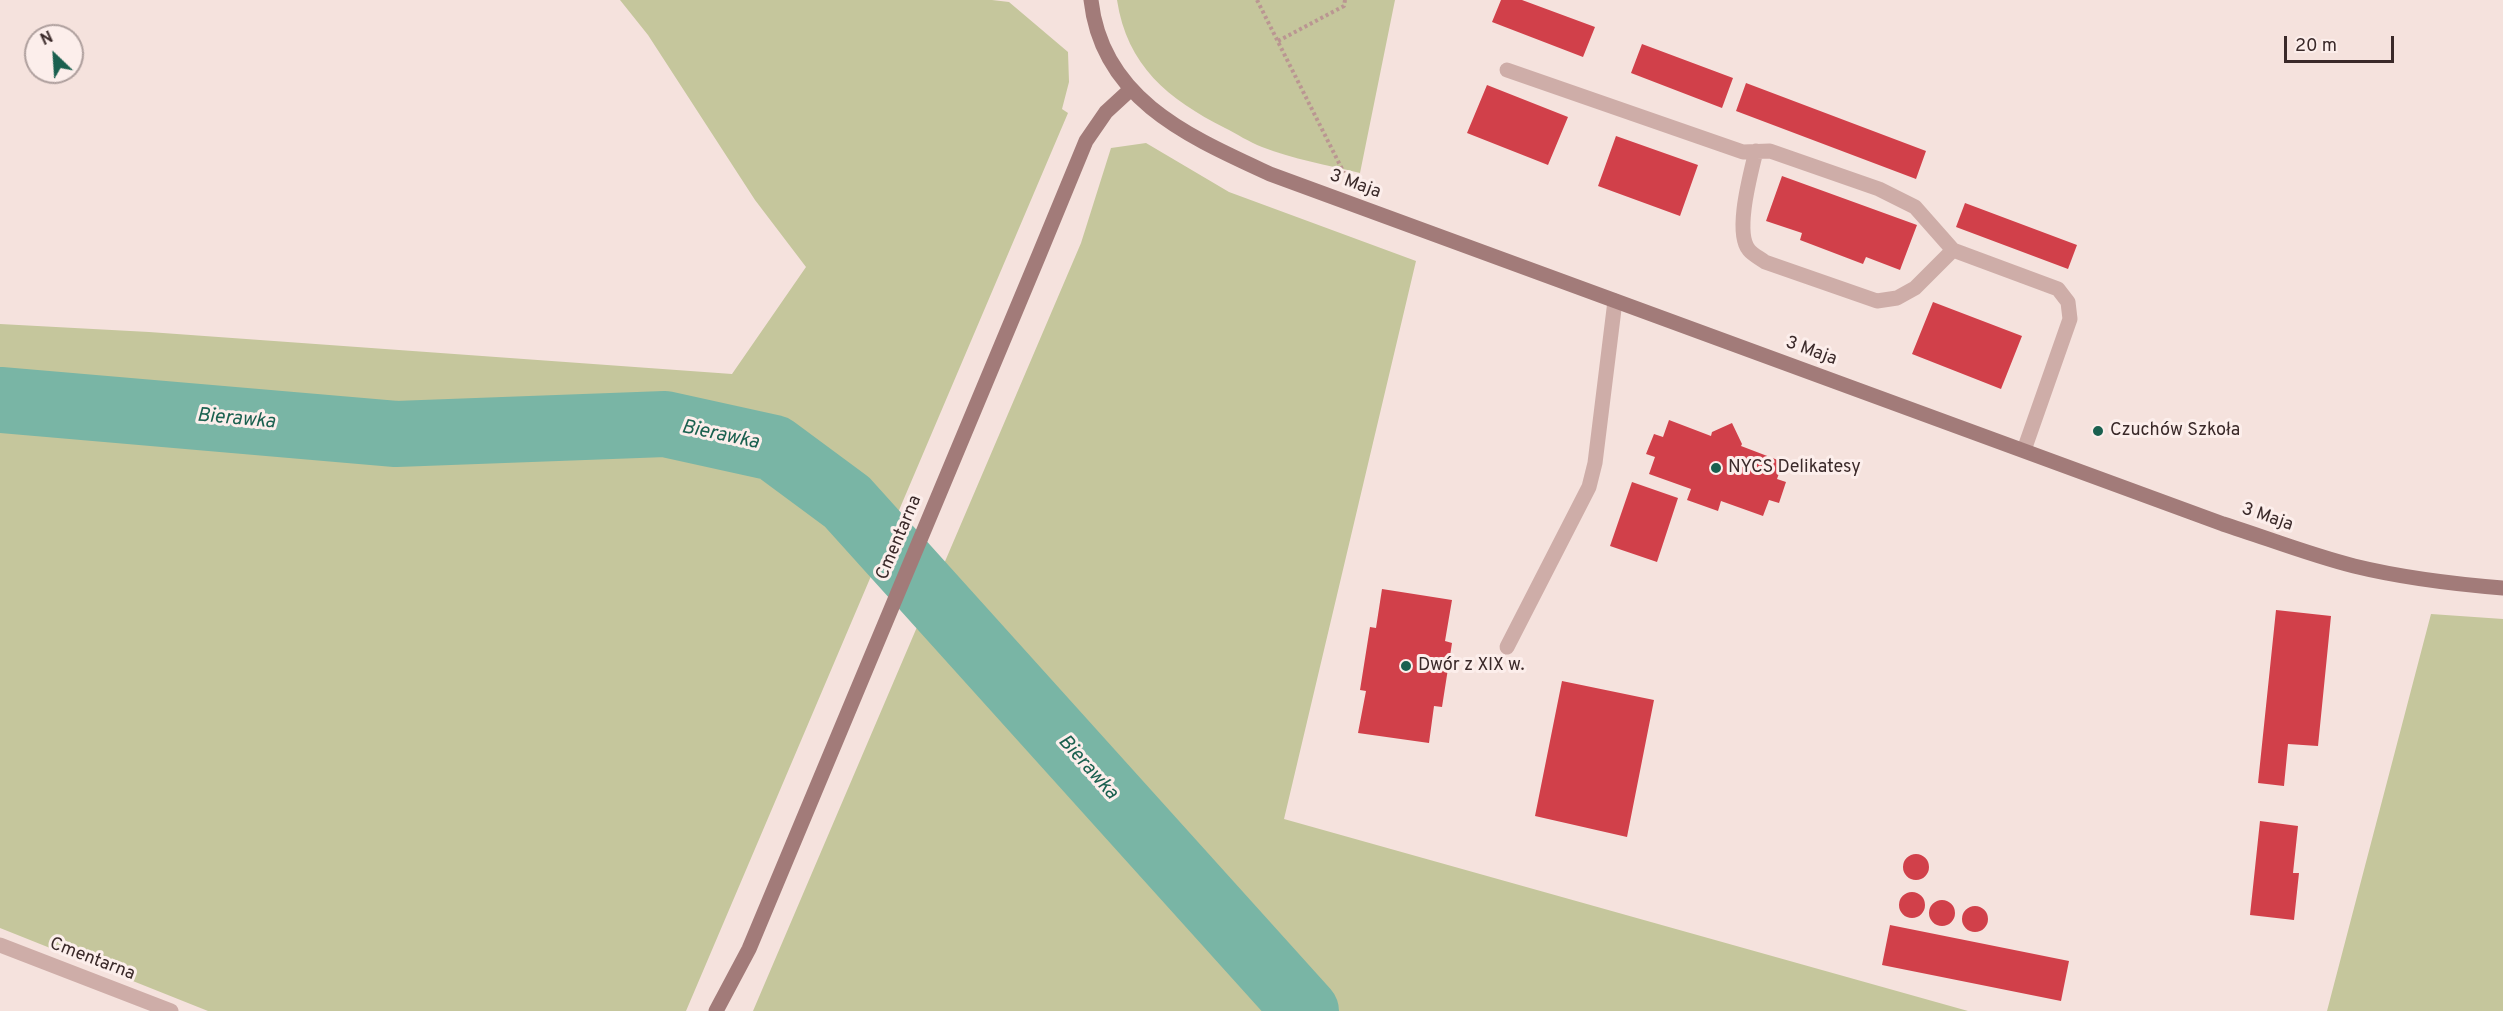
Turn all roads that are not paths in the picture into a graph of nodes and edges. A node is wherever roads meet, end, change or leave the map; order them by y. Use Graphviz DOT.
graph roads {
  1 [pos="1091,0"];
  2 [pos="1508,70"];
  3 [pos="1131,89"];
  4 [pos="1756,152"];
  5 [pos="1953,250"];
  6 [pos="1615,301"];
  7 [pos="2024,450"];
  8 [pos="2503,588"];
  9 [pos="1507,647"];
  10 [pos="0,945"];
  11 [pos="171,1011"];
  12 [pos="716,1011"];
  1 -- 3 [label="main road, 3 Maja"];
  2 -- 4 [label="street"];
  3 -- 6 [label="main road, 3 Maja"];
  3 -- 12 [label="main road, Cmentarna"];
  4 -- 5 [label="street"];
  4 -- 5 [label="street"];
  5 -- 7 [label="street"];
  6 -- 7 [label="main road, 3 Maja"];
  6 -- 9 [label="street"];
  7 -- 8 [label="main road, 3 Maja"];
  10 -- 11 [label="street, Cmentarna"];
}
